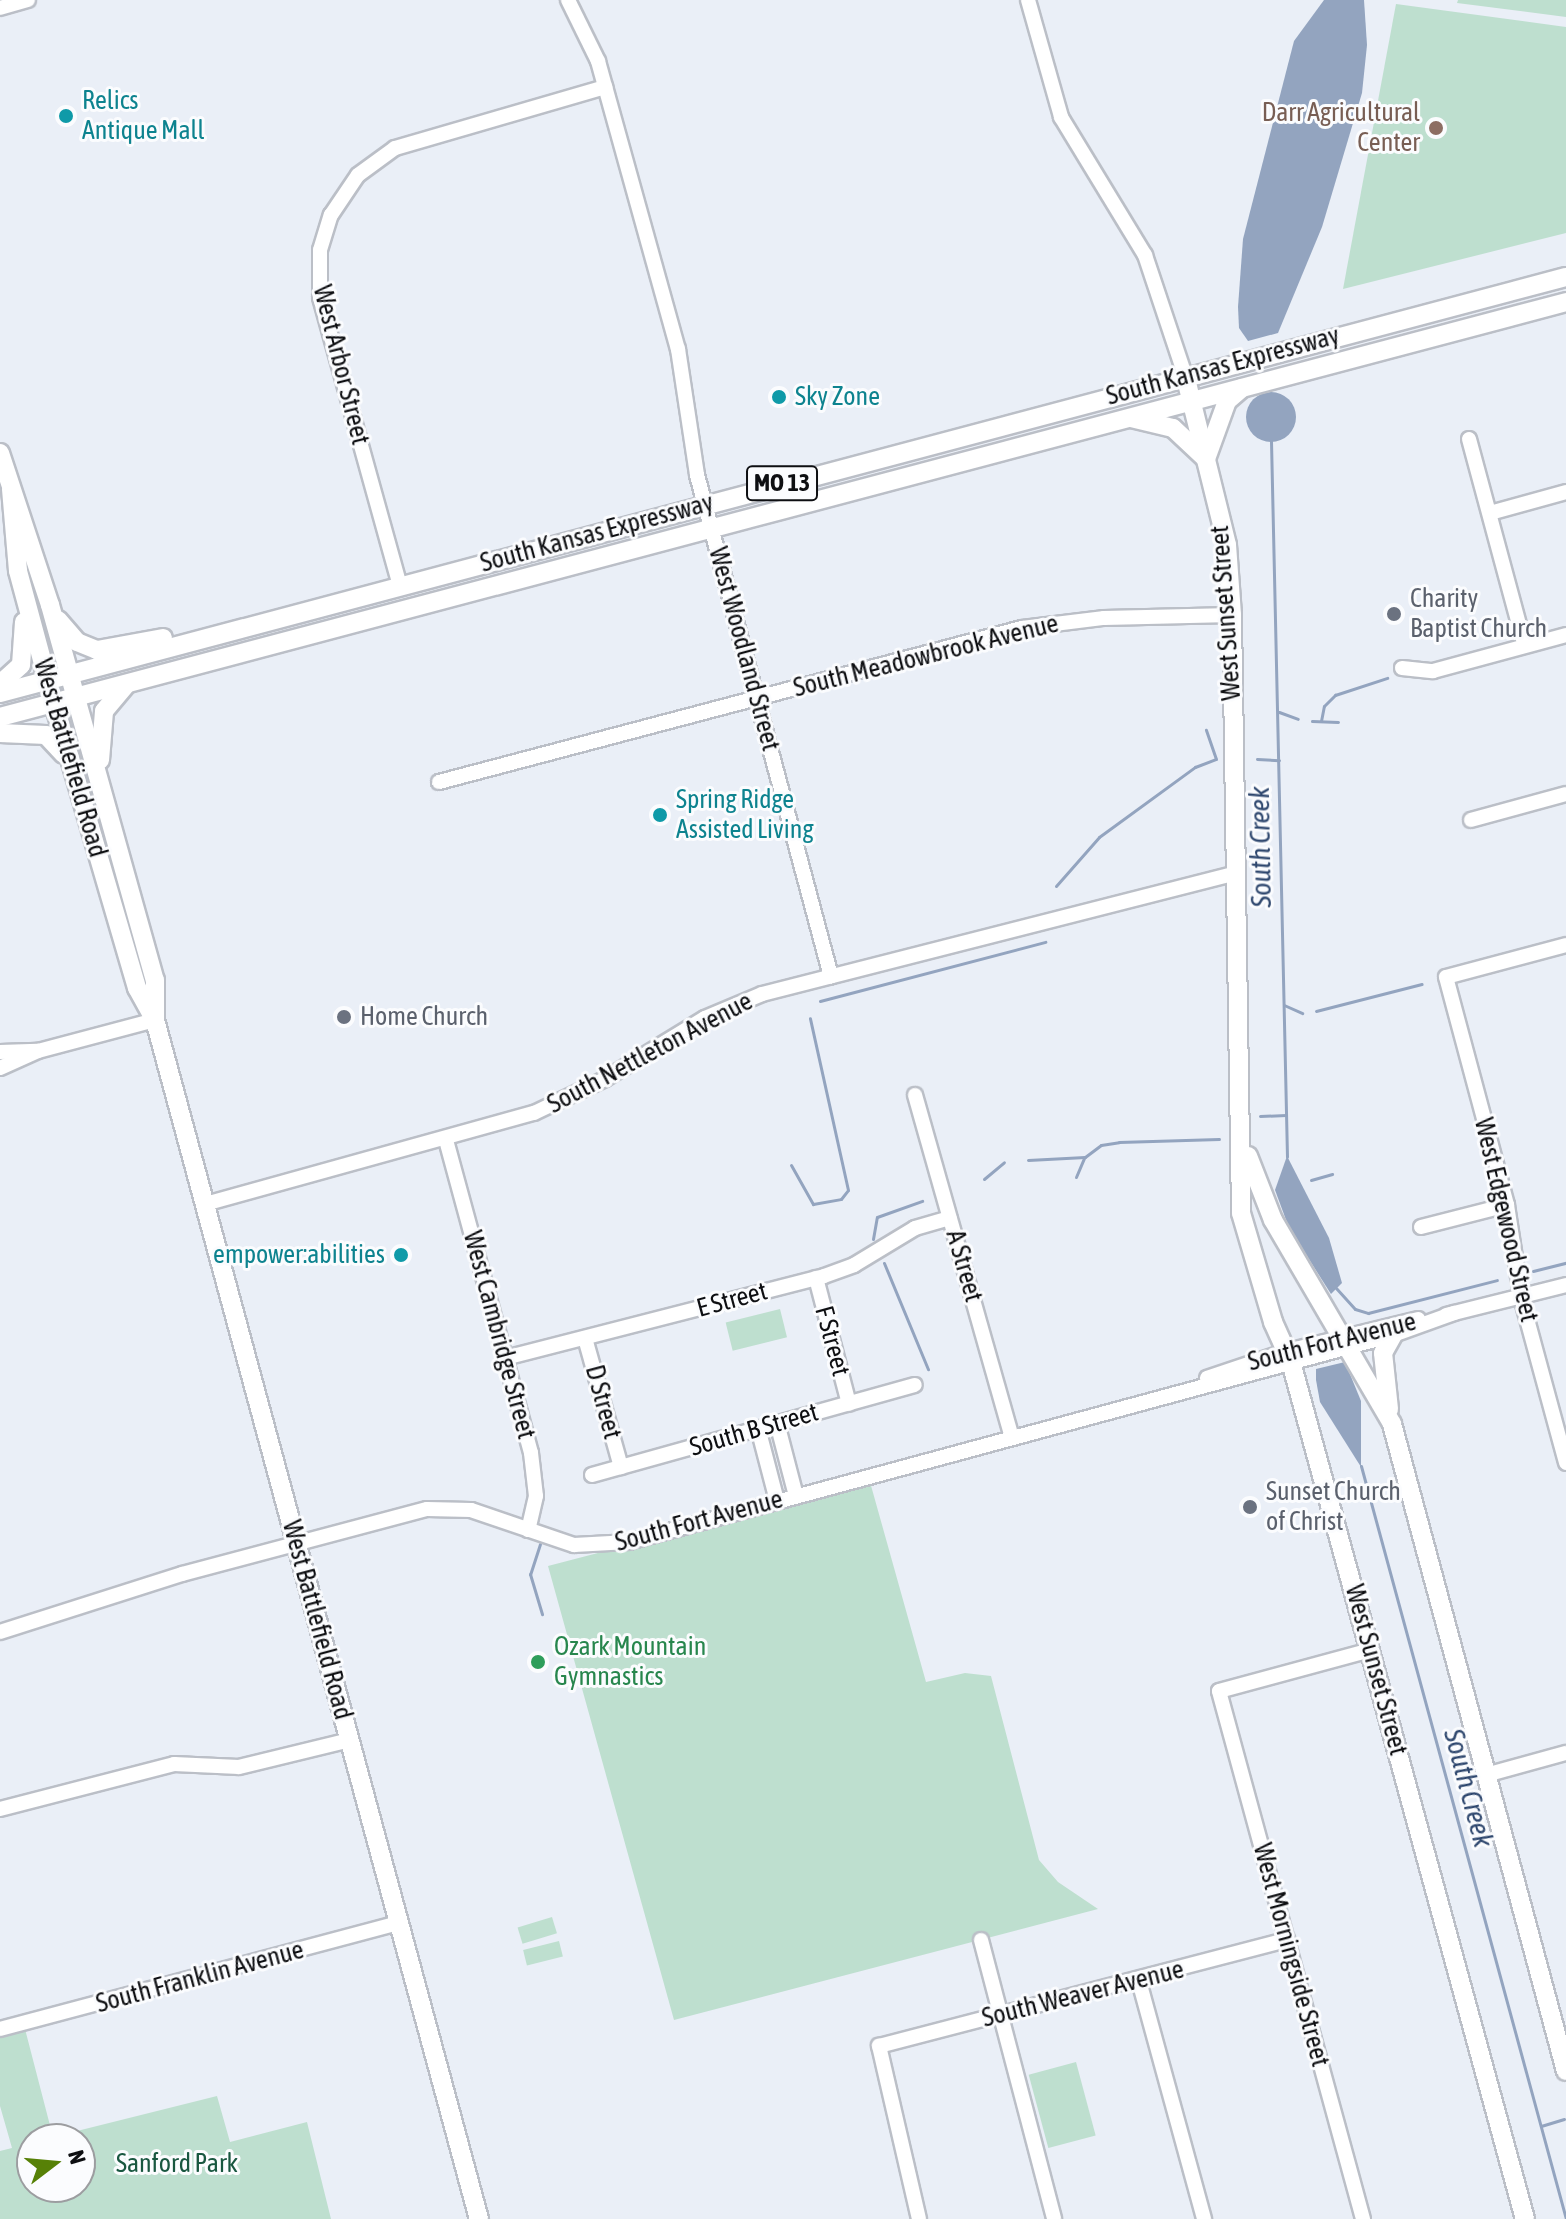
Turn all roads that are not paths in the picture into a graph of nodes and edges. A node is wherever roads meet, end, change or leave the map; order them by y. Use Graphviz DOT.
graph roads {
  1 [pos="28,0"];
  2 [pos="568,0"];
  3 [pos="1028,0"];
  4 [pos="0,8"];
  5 [pos="605,87"];
  6 [pos="1566,277"];
  7 [pos="1566,302"];
  8 [pos="1185,375"];
  9 [pos="1248,383"];
  10 [pos="1191,398"];
  11 [pos="1120,417"];
  12 [pos="1469,439"];
  13 [pos="0,453"];
  14 [pos="1206,459"];
  15 [pos="11,489"];
  16 [pos="1566,492"];
  17 [pos="705,503"];
  18 [pos="1490,513"];
  19 [pos="711,526"];
  20 [pos="18,571"];
  21 [pos="400,586"];
  22 [pos="50,605"];
  23 [pos="1232,615"];
  24 [pos="269,622"];
  25 [pos="1566,635"];
  26 [pos="1525,646"];
  27 [pos="1402,668"];
  28 [pos="70,675"];
  29 [pos="48,681"];
  30 [pos="0,684"];
  31 [pos="125,686"];
  32 [pos="0,693"];
  33 [pos="76,698"];
  34 [pos="757,698"];
  35 [pos="54,704"];
  36 [pos="0,717"];
  37 [pos="0,733"];
  38 [pos="71,767"];
  39 [pos="439,782"];
  40 [pos="1566,794"];
  41 [pos="110,818"];
  42 [pos="1471,820"];
  43 [pos="1236,873"];
  44 [pos="1566,945"];
  45 [pos="831,976"];
  46 [pos="155,1020"];
  47 [pos="38,1051"];
  48 [pos="0,1052"];
  49 [pos="0,1068"];
  50 [pos="915,1095"];
  51 [pos="1241,1122"];
  52 [pos="446,1140"];
  53 [pos="205,1204"];
  54 [pos="1507,1205"];
  55 [pos="950,1218"];
  56 [pos="1421,1227"];
  57 [pos="816,1278"];
  58 [pos="1566,1285"];
  59 [pos="1521,1297"];
  60 [pos="1454,1313"];
  61 [pos="1393,1335"];
  62 [pos="585,1338"];
  63 [pos="1346,1342"];
  64 [pos="1289,1356"];
  65 [pos="505,1358"];
  66 [pos="915,1385"];
  67 [pos="849,1404"];
  68 [pos="777,1423"];
  69 [pos="1392,1424"];
  70 [pos="758,1428"];
  71 [pos="1012,1437"];
  72 [pos="1564,1443"];
  73 [pos="1566,1463"];
  74 [pos="621,1467"];
  75 [pos="592,1475"];
  76 [pos="796,1496"];
  77 [pos="777,1501"];
  78 [pos="528,1530"];
  79 [pos="295,1544"];
  80 [pos="0,1632"];
  81 [pos="1371,1650"];
  82 [pos="350,1740"];
  83 [pos="1566,1753"];
  84 [pos="1486,1775"];
  85 [pos="0,1809"];
  86 [pos="399,1923"];
  87 [pos="981,1940"];
  88 [pos="1287,1940"];
  89 [pos="1139,1981"];
  90 [pos="1000,2015"];
  91 [pos="0,2029"];
  92 [pos="1566,2071"];
  93 [pos="479,2219"];
  94 [pos="919,2219"];
  95 [pos="1054,2219"];
  96 [pos="1204,2219"];
  97 [pos="1363,2219"];
  98 [pos="1525,2219"];
  1 -- 4 [label="street"];
  2 -- 5 [label="street, West Woodland Street"];
  3 -- 8 [label="street, West Sunset Street"];
  5 -- 17 [label="street, West Woodland Street"];
  5 -- 21 [label="street, West Arbor Street"];
  6 -- 8 [label="main road, South Kansas Expressway / MO 13"];
  7 -- 9 [label="main road, South Kansas Expressway / MO 13"];
  8 -- 10 [label="main road, West Sunset Street"];
  8 -- 17 [label="main road, South Kansas Expressway / MO 13"];
  9 -- 10 [label="main road, South Kansas Expressway / MO 13"];
  9 -- 14 [label="main road"];
  10 -- 11 [label="main road, South Kansas Expressway / MO 13"];
  10 -- 14 [label="main road, West Sunset Street"];
  11 -- 14 [label="main road"];
  11 -- 19 [label="main road, South Kansas Expressway / MO 13"];
  12 -- 18 [label="street"];
  13 -- 15 [label="main road, West Battlefield Road"];
  14 -- 23 [label="main road, West Sunset Street"];
  15 -- 20 [label="main road, West Battlefield Road"];
  15 -- 22 [label="main road, West Battlefield Road"];
  16 -- 18 [label="street"];
  17 -- 19 [label="street, West Woodland Street"];
  17 -- 21 [label="main road, South Kansas Expressway / MO 13"];
  18 -- 26 [label="street"];
  19 -- 31 [label="main road, South Kansas Expressway / MO 13"];
  19 -- 34 [label="street, West Woodland Street"];
  20 -- 29 [label="main road, West Battlefield Road"];
  20 -- 30 [label="main road"];
  21 -- 24 [label="main road, South Kansas Expressway / MO 13"];
  22 -- 24 [label="main road"];
  22 -- 28 [label="main road, West Battlefield Road"];
  23 -- 34 [label="street, South Meadowbrook Avenue"];
  23 -- 43 [label="main road, West Sunset Street"];
  24 -- 28 [label="main road, South Kansas Expressway / MO 13"];
  25 -- 26 [label="street"];
  26 -- 27 [label="street"];
  28 -- 29 [label="main road, South Kansas Expressway / MO 13"];
  28 -- 33 [label="main road, West Battlefield Road"];
  29 -- 32 [label="main road, South Kansas Expressway / MO 13"];
  29 -- 35 [label="main road, West Battlefield Road"];
  31 -- 33 [label="main road, South Kansas Expressway / MO 13"];
  31 -- 41 [label="main road"];
  33 -- 35 [label="main road, South Kansas Expressway / MO 13"];
  33 -- 41 [label="main road, West Battlefield Road"];
  34 -- 39 [label="street, South Meadowbrook Avenue"];
  34 -- 45 [label="street, West Woodland Street"];
  35 -- 36 [label="main road, South Kansas Expressway / MO 13"];
  35 -- 38 [label="main road, West Battlefield Road"];
  37 -- 38 [label="main road"];
  38 -- 46 [label="main road, West Battlefield Road"];
  40 -- 42 [label="street"];
  41 -- 46 [label="main road, West Battlefield Road"];
  43 -- 45 [label="street, South Nettleton Avenue"];
  43 -- 51 [label="main road, West Sunset Street"];
  44 -- 54 [label="street, West Edgewood Street"];
  45 -- 52 [label="street, South Nettleton Avenue"];
  46 -- 47 [label="street"];
  46 -- 53 [label="main road, West Battlefield Road"];
  47 -- 48 [label="street"];
  47 -- 49 [label="street"];
  50 -- 55 [label="street, A Street"];
  51 -- 63 [label="main road, West Sunset Street"];
  51 -- 64 [label="main road, West Sunset Street"];
  52 -- 53 [label="street, South Nettleton Avenue"];
  52 -- 65 [label="street, West Cambridge Street"];
  53 -- 79 [label="main road, West Battlefield Road"];
  54 -- 56 [label="street"];
  54 -- 59 [label="street, West Edgewood Street"];
  55 -- 57 [label="street, E Street"];
  55 -- 71 [label="street, A Street"];
  57 -- 62 [label="street, E Street"];
  57 -- 67 [label="street, F Street"];
  58 -- 59 [label="street, South Fort Avenue"];
  59 -- 60 [label="street, South Fort Avenue"];
  59 -- 72 [label="street, West Edgewood Street"];
  60 -- 61 [label="street, South Fort Avenue"];
  60 -- 63 [label="street, South Fort Avenue"];
  61 -- 63 [label="street, South Fort Avenue"];
  61 -- 69 [label="main road"];
  62 -- 65 [label="street, E Street"];
  62 -- 74 [label="street, D Street"];
  63 -- 64 [label="street, South Fort Avenue"];
  63 -- 69 [label="main road, West Sunset Street"];
  64 -- 71 [label="street, South Fort Avenue"];
  64 -- 81 [label="main road, West Sunset Street"];
  65 -- 78 [label="street, West Cambridge Street"];
  66 -- 67 [label="street, South B Street"];
  67 -- 68 [label="street, South B Street"];
  68 -- 70 [label="street, South B Street"];
  68 -- 76 [label="street"];
  69 -- 84 [label="main road, West Sunset Street"];
  70 -- 74 [label="street, South B Street"];
  70 -- 77 [label="street"];
  71 -- 76 [label="street, South Fort Avenue"];
  72 -- 73 [label="street, West Edgewood Street"];
  74 -- 75 [label="street, South B Street"];
  76 -- 77 [label="street, South Fort Avenue"];
  77 -- 78 [label="street, South Fort Avenue"];
  78 -- 79 [label="street, South Fort Avenue"];
  79 -- 80 [label="street, South Fort Avenue"];
  79 -- 82 [label="main road, West Battlefield Road"];
  81 -- 88 [label="street, West Morningside Street"];
  81 -- 98 [label="main road, West Sunset Street"];
  82 -- 85 [label="street"];
  82 -- 86 [label="main road, West Battlefield Road"];
  83 -- 84 [label="street"];
  84 -- 92 [label="main road, West Sunset Street"];
  86 -- 91 [label="street, South Franklin Avenue"];
  86 -- 93 [label="main road, West Battlefield Road"];
  87 -- 90 [label="street"];
  88 -- 89 [label="street, South Weaver Avenue"];
  88 -- 97 [label="street, West Morningside Street"];
  89 -- 90 [label="street, South Weaver Avenue"];
  89 -- 96 [label="street"];
  90 -- 94 [label="street, South Weaver Avenue"];
  90 -- 95 [label="street"];
}
